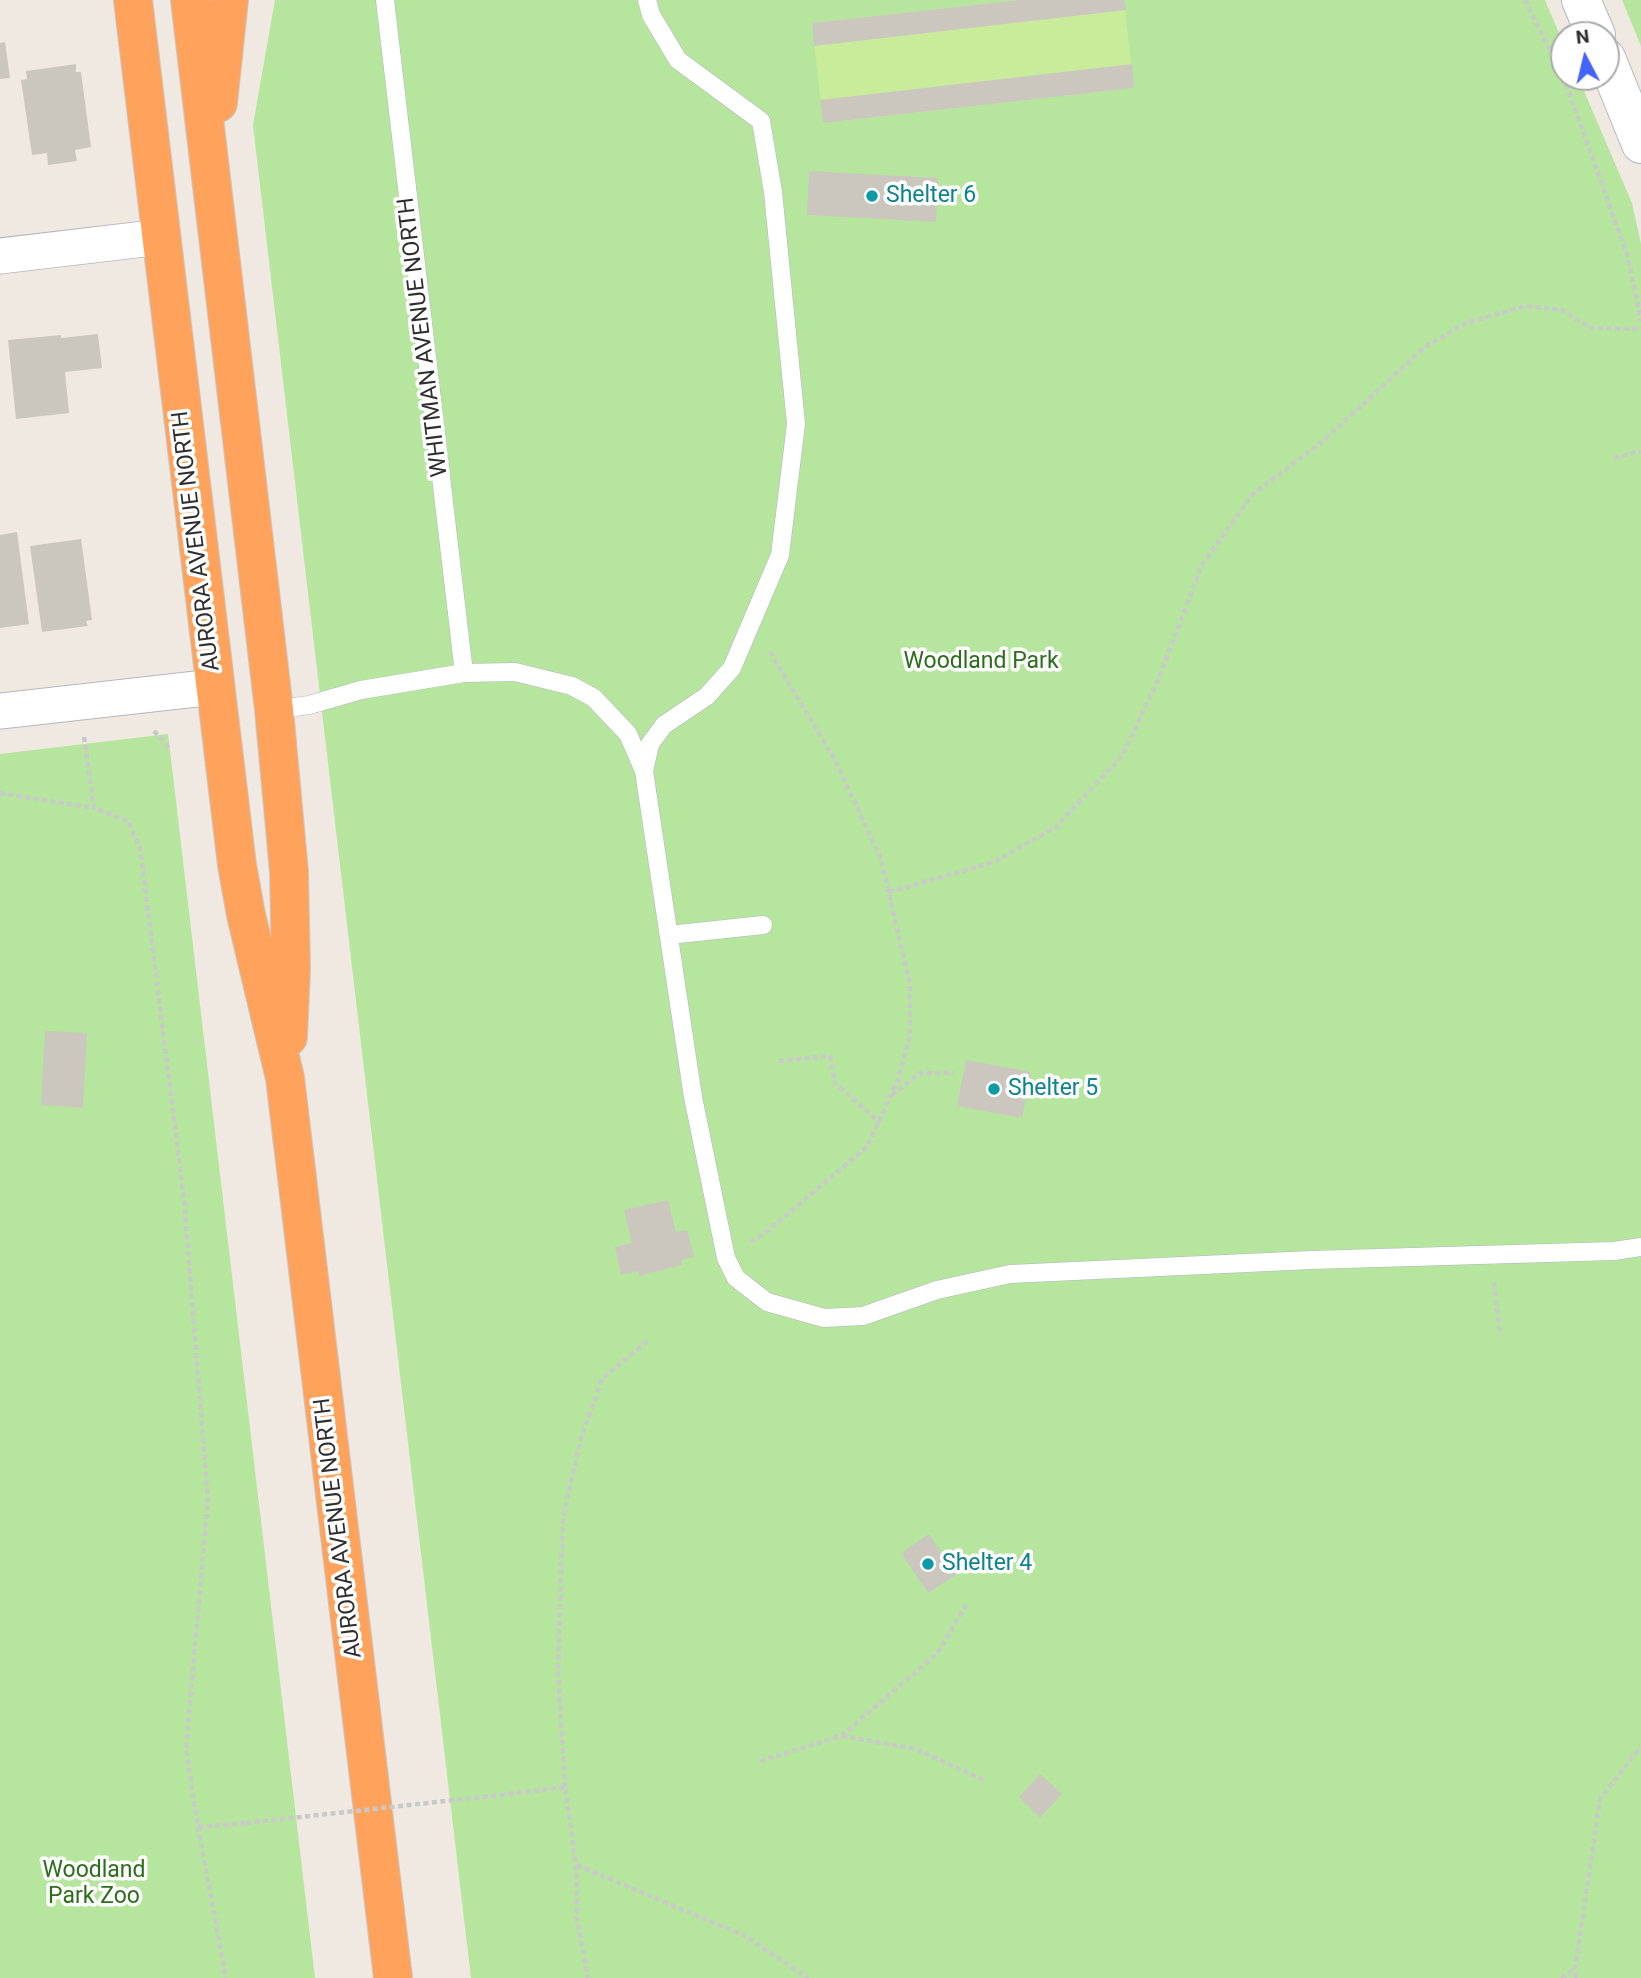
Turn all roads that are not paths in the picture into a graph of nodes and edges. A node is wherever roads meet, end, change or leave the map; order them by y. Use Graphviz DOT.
graph roads {
  1 [pos="133,0"];
  2 [pos="190,0"];
  3 [pos="229,0"];
  4 [pos="385,0"];
  5 [pos="647,0"];
  6 [pos="1581,0"];
  7 [pos="1590,21"];
  8 [pos="1619,91"];
  9 [pos="1641,144"];
  10 [pos="211,168"];
  11 [pos="161,237"];
  12 [pos="0,256"];
  13 [pos="464,673"];
  14 [pos="215,687"];
  15 [pos="274,710"];
  16 [pos="0,711"];
  17 [pos="644,771"];
  18 [pos="763,925"];
  19 [pos="669,935"];
  20 [pos="285,1078"];
  21 [pos="1641,1247"];
  22 [pos="393,1978"];
  1 -- 11 [label="highway, AURORA AVENUE NORTH"];
  2 -- 10 [label="highway, AURORA AVENUE NORTH"];
  3 -- 10 [label="highway"];
  4 -- 13 [label="lane, WHITMAN AVENUE NORTH"];
  5 -- 17 [label="lane"];
  6 -- 7 [label="street"];
  8 -- 9 [label="street"];
  10 -- 15 [label="highway, AURORA AVENUE NORTH"];
  11 -- 12 [label="street"];
  11 -- 14 [label="highway, AURORA AVENUE NORTH"];
  13 -- 15 [label="lane"];
  13 -- 17 [label="lane"];
  14 -- 16 [label="street"];
  14 -- 20 [label="highway, AURORA AVENUE NORTH"];
  15 -- 20 [label="highway, AURORA AVENUE NORTH"];
  17 -- 19 [label="lane"];
  18 -- 19 [label="lane"];
  19 -- 21 [label="lane"];
  20 -- 22 [label="highway, AURORA AVENUE NORTH"];
}
